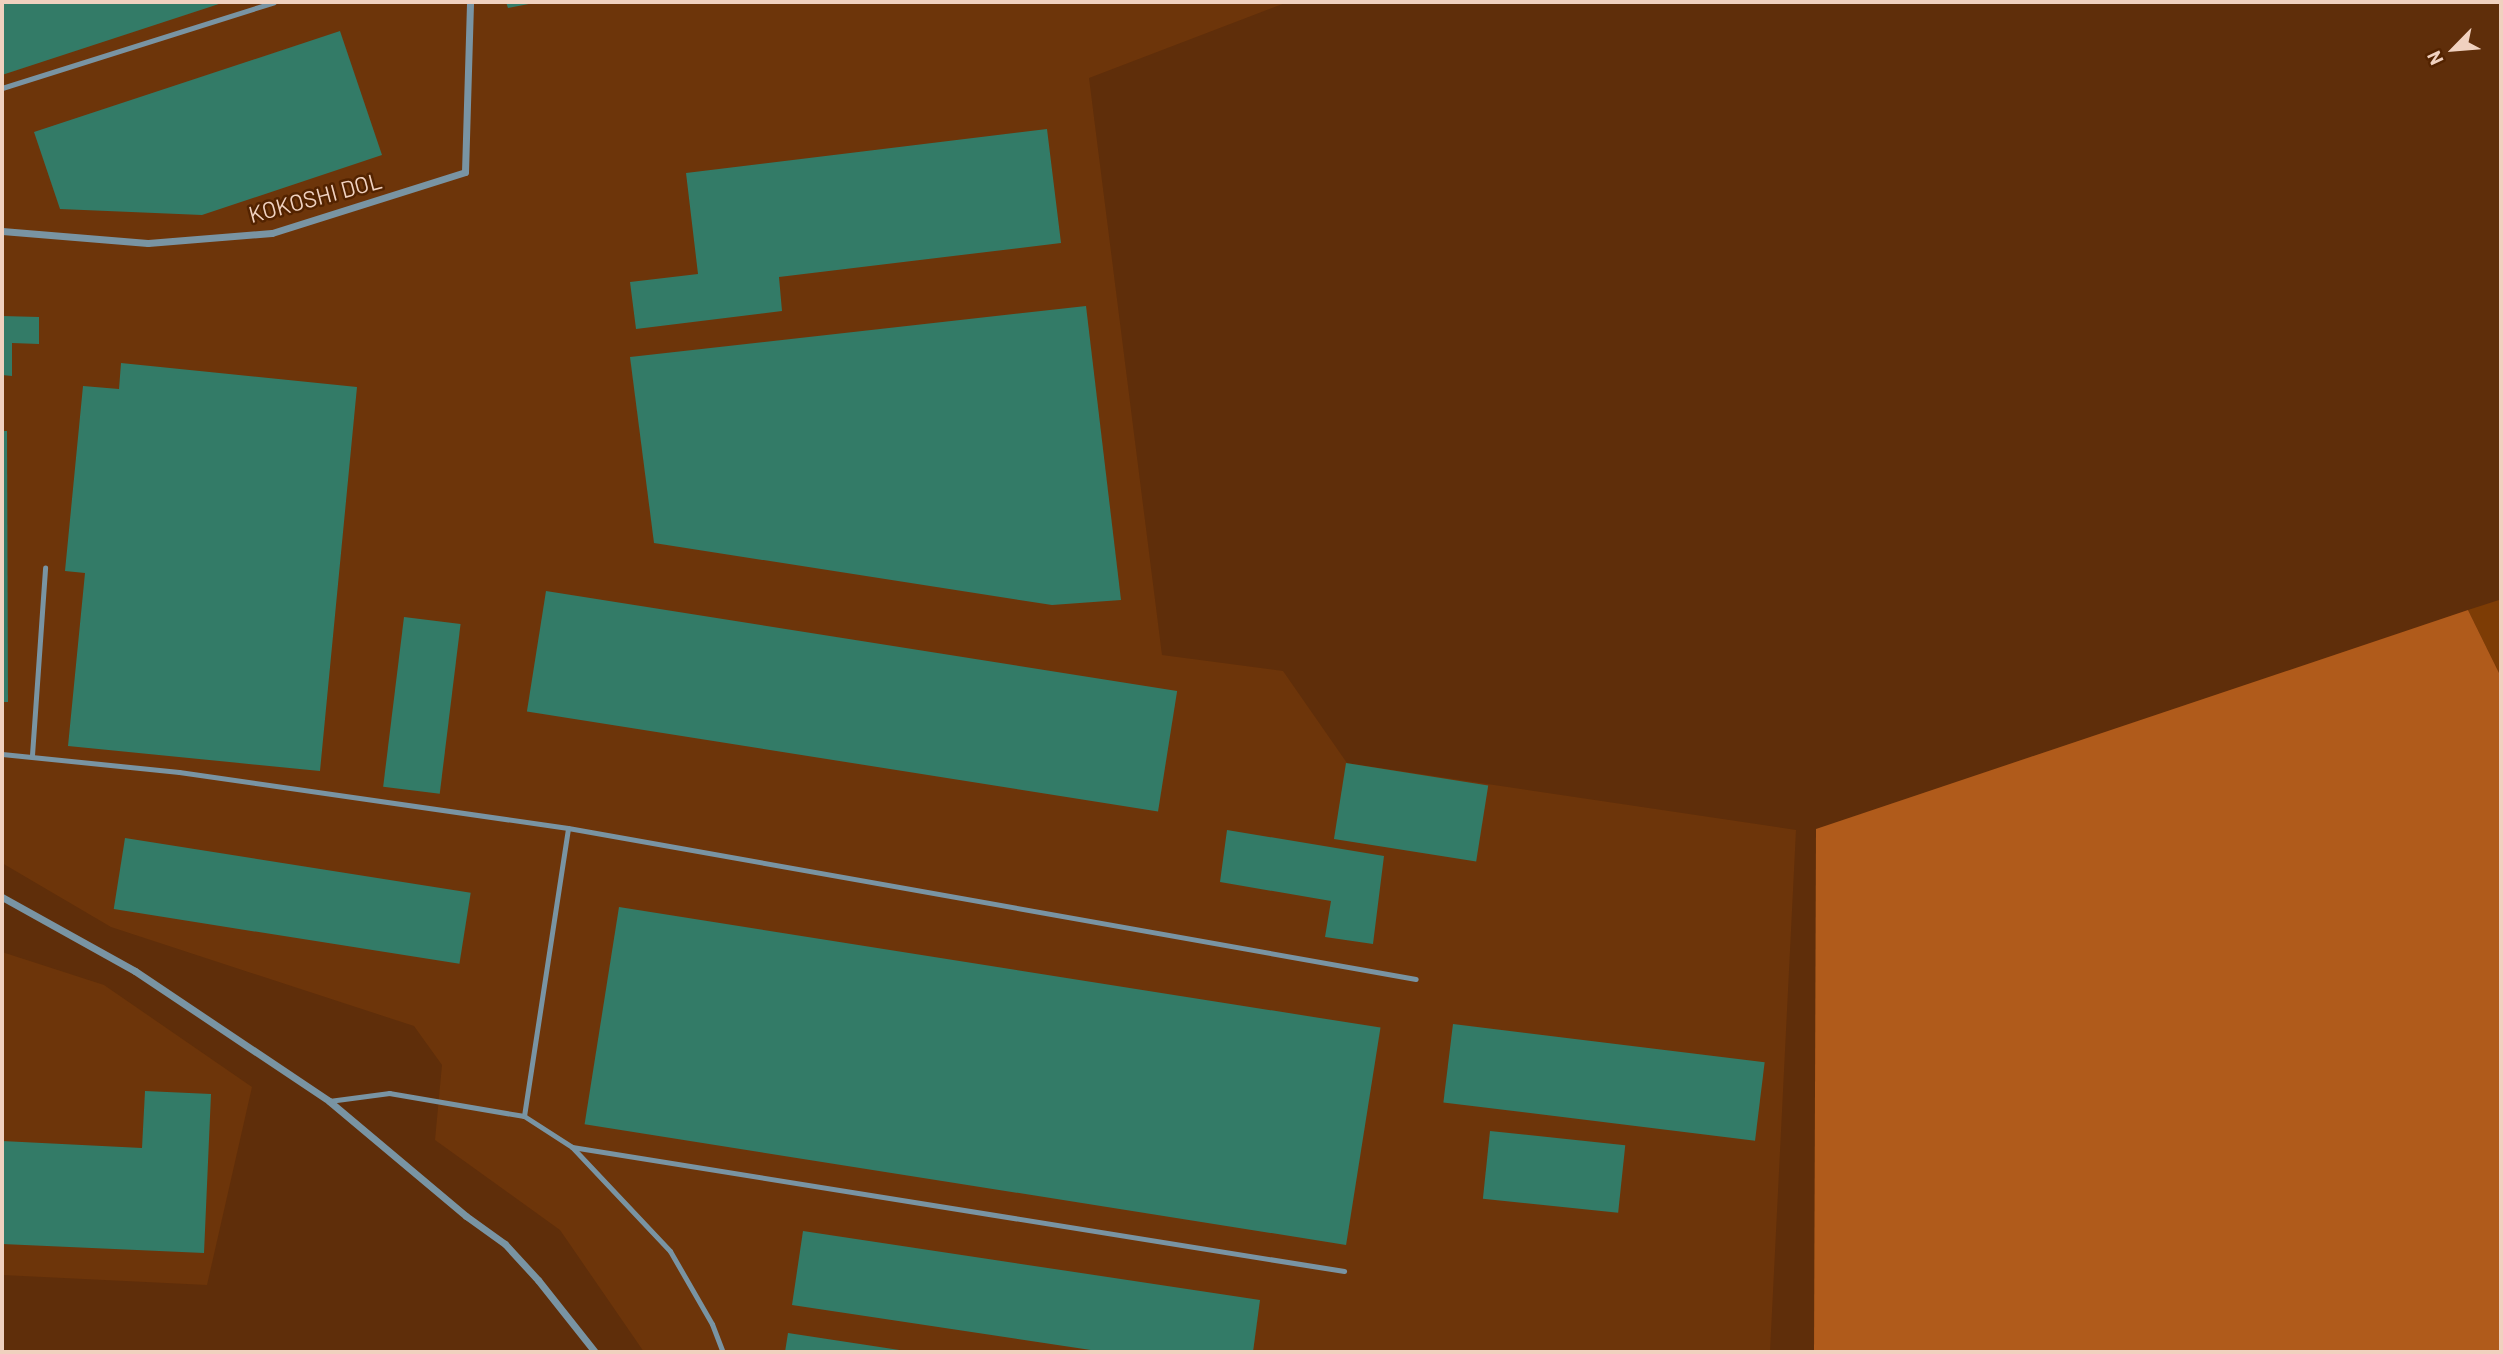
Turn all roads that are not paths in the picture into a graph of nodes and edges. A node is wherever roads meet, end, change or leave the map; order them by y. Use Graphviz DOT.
graph roads {
  1 [pos="274,2"];
  2 [pos="470,2"];
  3 [pos="2,88"];
  4 [pos="2,231"];
  5 [pos="45,567"];
  6 [pos="2,754"];
  7 [pos="32,755"];
  8 [pos="568,828"];
  9 [pos="2,897"];
  10 [pos="1416,979"];
  11 [pos="329,1101"];
  12 [pos="524,1116"];
  13 [pos="572,1147"];
  14 [pos="1343,1271"];
  15 [pos="595,1352"];
  16 [pos="723,1352"];
  1 -- 3 [label="lane"];
  2 -- 4 [label="street, KOKOSHI DOL"];
  5 -- 7 [label="lane"];
  6 -- 7 [label="lane"];
  7 -- 8 [label="lane"];
  8 -- 10 [label="lane"];
  8 -- 12 [label="lane"];
  9 -- 11 [label="street"];
  11 -- 12 [label="lane"];
  11 -- 15 [label="street"];
  12 -- 13 [label="lane"];
  13 -- 14 [label="lane"];
  13 -- 16 [label="lane"];
}
